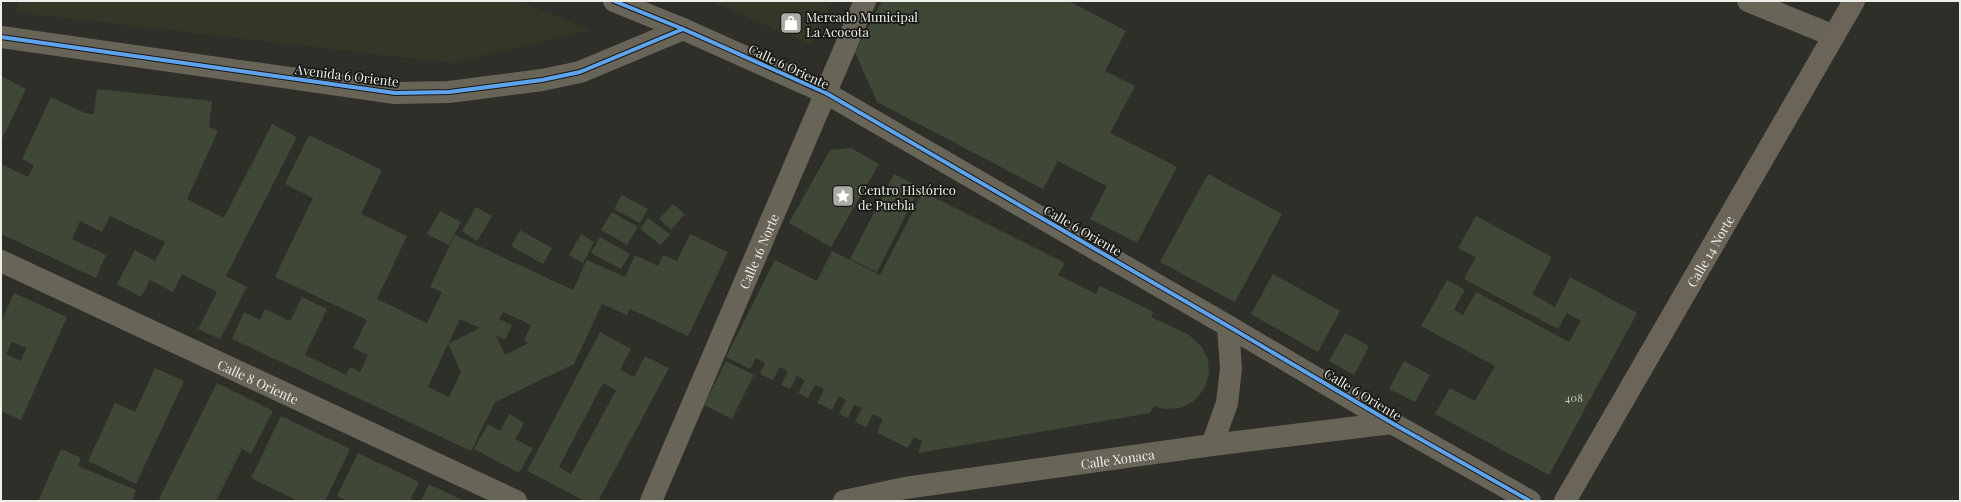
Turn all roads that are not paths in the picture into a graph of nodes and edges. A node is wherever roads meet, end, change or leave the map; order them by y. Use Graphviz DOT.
graph roads {
  1 [pos="614,1"];
  2 [pos="865,1"];
  3 [pos="1748,1"];
  4 [pos="1854,1"];
  5 [pos="683,28"];
  6 [pos="1834,36"];
  7 [pos="1,37"];
  8 [pos="826,93"];
  9 [pos="1,261"];
  10 [pos="1228,326"];
  11 [pos="1392,423"];
  12 [pos="1212,445"];
  13 [pos="516,501"];
  14 [pos="651,501"];
  15 [pos="844,501"];
  16 [pos="1530,501"];
  17 [pos="1565,501"];
  1 -- 5 [label="street, Calle 6 Oriente"];
  2 -- 8 [label="street, Calle 16 Norte"];
  3 -- 6 [label="street"];
  4 -- 6 [label="main road, Calle 14 Norte"];
  5 -- 7 [label="street, Avenida 6 Oriente"];
  5 -- 8 [label="street, Calle 6 Oriente"];
  6 -- 17 [label="main road, Calle 14 Norte"];
  8 -- 10 [label="street, Calle 6 Oriente"];
  8 -- 14 [label="street, Calle 16 Norte"];
  9 -- 13 [label="street, Calle 8 Oriente"];
  10 -- 11 [label="street, Calle 6 Oriente"];
  10 -- 12 [label="street"];
  11 -- 12 [label="street, Calle Xonaca"];
  11 -- 16 [label="street, Calle 6 Oriente"];
  12 -- 15 [label="street, Calle Xonaca"];
}
